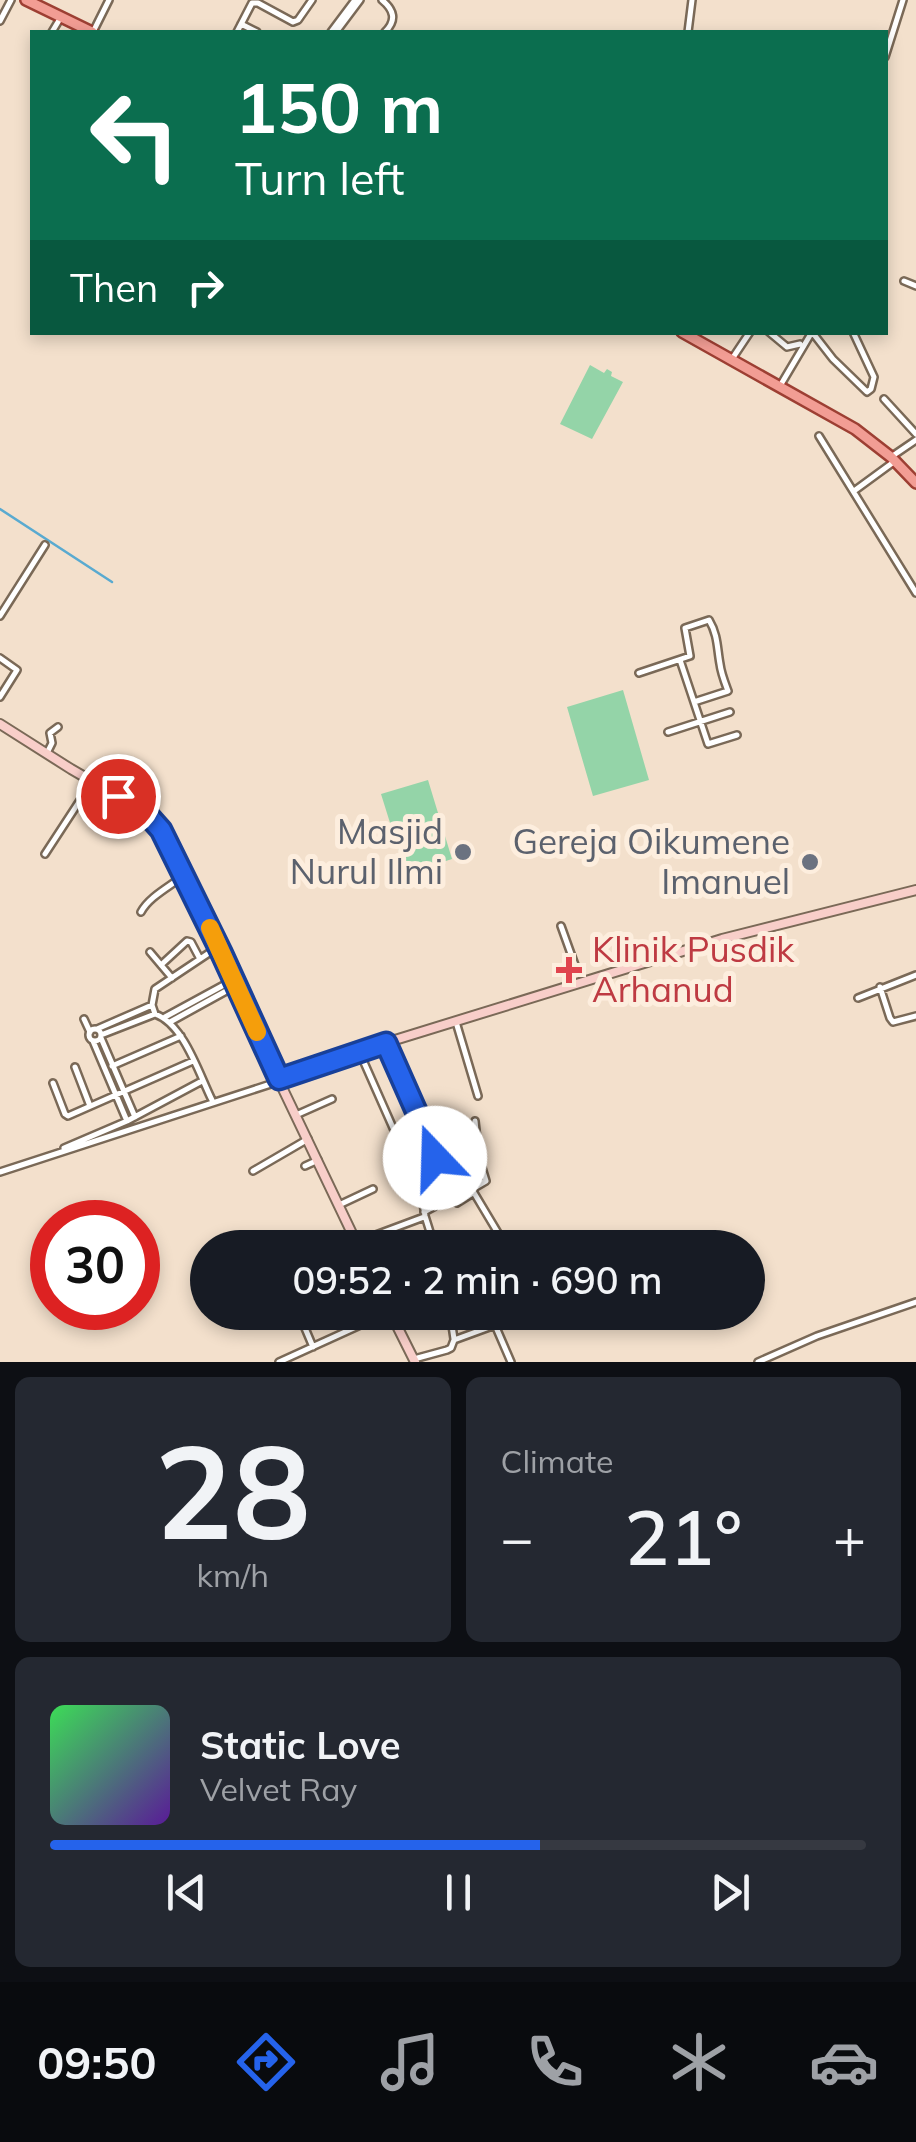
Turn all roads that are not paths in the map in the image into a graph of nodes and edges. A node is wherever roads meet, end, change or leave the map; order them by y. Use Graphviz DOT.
graph roads {
  1 [pos="11,0"];
  2 [pos="26,0"];
  3 [pos="110,0"];
  4 [pos="312,0"];
  5 [pos="358,0"];
  6 [pos="379,0"];
  7 [pos="904,0"];
  8 [pos="689,2"];
  9 [pos="61,17"];
  10 [pos="0,21"];
  11 [pos="292,22"];
  12 [pos="241,24"];
  13 [pos="53,30"];
  14 [pos="89,30"];
  15 [pos="94,30"];
  16 [pos="238,30"];
  17 [pos="254,30"];
  18 [pos="287,30"];
  19 [pos="336,30"];
  20 [pos="387,30"];
  21 [pos="688,30"];
  22 [pos="888,49"];
  23 [pos="904,281"];
  24 [pos="916,286"];
  25 [pos="688,335"];
  26 [pos="748,335"];
  27 [pos="772,335"];
  28 [pos="810,335"];
  29 [pos="814,335"];
  30 [pos="854,335"];
  31 [pos="806,342"];
  32 [pos="732,359"];
  33 [pos="780,386"];
  34 [pos="884,399"];
  35 [pos="819,436"];
  36 [pos="916,438"];
  37 [pos="893,459"];
  38 [pos="916,483"];
  39 [pos="854,491"];
  40 [pos="45,545"];
  41 [pos="916,593"];
  42 [pos="0,616"];
  43 [pos="0,658"];
  44 [pos="680,660"];
  45 [pos="639,673"];
  46 [pos="0,697"];
  47 [pos="694,702"];
  48 [pos="730,712"];
  49 [pos="700,721"];
  50 [pos="0,724"];
  51 [pos="58,727"];
  52 [pos="668,732"];
  53 [pos="737,735"];
  54 [pos="47,753"];
  55 [pos="92,782"];
  56 [pos="45,854"];
  57 [pos="184,875"];
  58 [pos="916,890"];
  59 [pos="141,912"];
  60 [pos="561,926"];
  61 [pos="219,947"];
  62 [pos="150,952"];
  63 [pos="200,959"];
  64 [pos="161,965"];
  65 [pos="575,965"];
  66 [pos="916,975"];
  67 [pos="172,978"];
  68 [pos="235,982"];
  69 [pos="880,987"];
  70 [pos="858,998"];
  71 [pos="152,1006"];
  72 [pos="156,1014"];
  73 [pos="916,1016"];
  74 [pos="84,1019"];
  75 [pos="168,1019"];
  76 [pos="456,1021"];
  77 [pos="96,1035"];
  78 [pos="181,1036"];
  79 [pos="386,1043"];
  80 [pos="359,1051"];
  81 [pos="193,1061"];
  82 [pos="112,1066"];
  83 [pos="75,1067"];
  84 [pos="279,1080"];
  85 [pos="202,1081"];
  86 [pos="54,1084"];
  87 [pos="121,1094"];
  88 [pos="478,1096"];
  89 [pos="332,1099"];
  90 [pos="212,1100"];
  91 [pos="90,1106"];
  92 [pos="296,1115"];
  93 [pos="135,1117"];
  94 [pos="127,1121"];
  95 [pos="475,1121"];
  96 [pos="308,1139"];
  97 [pos="64,1148"];
  98 [pos="452,1156"];
  99 [pos="318,1160"];
  100 [pos="305,1166"];
  101 [pos="417,1166"];
  102 [pos="253,1171"];
  103 [pos="0,1172"];
  104 [pos="373,1189"];
  105 [pos="473,1194"];
  106 [pos="339,1205"];
  107 [pos="424,1214"];
  108 [pos="351,1230"];
  109 [pos="390,1230"];
  110 [pos="430,1230"];
  111 [pos="496,1230"];
  112 [pos="916,1302"];
  113 [pos="303,1330"];
  114 [pos="351,1330"];
  115 [pos="399,1330"];
  116 [pos="453,1330"];
  117 [pos="481,1330"];
  118 [pos="497,1330"];
  119 [pos="454,1340"];
  120 [pos="313,1348"];
  121 [pos="296,1359"];
  122 [pos="415,1361"];
  123 [pos="279,1362"];
  124 [pos="511,1362"];
  125 [pos="758,1362"];
  1 -- 10 [label="street"];
  2 -- 9 [label="main road"];
  3 -- 15 [label="street"];
  4 -- 11 [label="street"];
  5 -- 19 [label="street"];
  6 -- 20 [label="street"];
  7 -- 22 [label="street"];
  8 -- 21 [label="street"];
  9 -- 13 [label="street"];
  9 -- 14 [label="main road"];
  11 -- 12 [label="street"];
  11 -- 18 [label="street"];
  12 -- 16 [label="street"];
  12 -- 17 [label="street"];
  23 -- 24 [label="street"];
  25 -- 32 [label="main road"];
  26 -- 32 [label="street"];
  27 -- 31 [label="street"];
  28 -- 31 [label="street"];
  29 -- 30 [label="street"];
  31 -- 33 [label="street"];
  32 -- 33 [label="main road"];
  33 -- 37 [label="main road"];
  34 -- 36 [label="street"];
  35 -- 39 [label="street"];
  36 -- 37 [label="street"];
  37 -- 38 [label="main road"];
  37 -- 39 [label="street"];
  39 -- 41 [label="street"];
  40 -- 42 [label="street"];
  43 -- 46 [label="street"];
  44 -- 45 [label="street"];
  44 -- 47 [label="street"];
  44 -- 47 [label="street"];
  47 -- 49 [label="street"];
  48 -- 49 [label="street"];
  49 -- 52 [label="street"];
  49 -- 53 [label="street"];
  50 -- 54 [label="street"];
  51 -- 54 [label="street"];
  54 -- 55 [label="street"];
  55 -- 56 [label="street"];
  55 -- 57 [label="street"];
  57 -- 59 [label="street"];
  57 -- 61 [label="street"];
  58 -- 76 [label="street"];
  60 -- 65 [label="street"];
  61 -- 63 [label="street"];
  61 -- 68 [label="street"];
  62 -- 64 [label="street"];
  63 -- 64 [label="street"];
  63 -- 67 [label="street"];
  64 -- 67 [label="street"];
  66 -- 69 [label="street"];
  67 -- 71 [label="street"];
  68 -- 75 [label="street"];
  68 -- 84 [label="street"];
  69 -- 70 [label="street"];
  69 -- 73 [label="street"];
  71 -- 72 [label="street"];
  71 -- 77 [label="street"];
  72 -- 75 [label="street"];
  72 -- 77 [label="street"];
  74 -- 77 [label="street"];
  75 -- 78 [label="street"];
  76 -- 79 [label="street"];
  76 -- 88 [label="street"];
  77 -- 82 [label="street"];
  77 -- 87 [label="street"];
  78 -- 81 [label="street"];
  78 -- 82 [label="street"];
  79 -- 80 [label="street"];
  79 -- 101 [label="street"];
  80 -- 84 [label="street"];
  80 -- 101 [label="street"];
  81 -- 85 [label="street"];
  81 -- 87 [label="street"];
  82 -- 87 [label="street"];
  83 -- 91 [label="street"];
  84 -- 92 [label="street"];
  84 -- 103 [label="street"];
  85 -- 90 [label="street"];
  85 -- 93 [label="street"];
  86 -- 91 [label="street"];
  87 -- 91 [label="street"];
  87 -- 93 [label="street"];
  87 -- 94 [label="street"];
  89 -- 92 [label="street"];
  92 -- 96 [label="street"];
  93 -- 94 [label="street"];
  94 -- 97 [label="street"];
  95 -- 105 [label="street"];
  96 -- 99 [label="street"];
  96 -- 102 [label="street"];
  98 -- 105 [label="street"];
  99 -- 100 [label="street"];
  99 -- 106 [label="street"];
  101 -- 107 [label="street"];
  104 -- 106 [label="street"];
  105 -- 107 [label="street"];
  105 -- 111 [label="street"];
  106 -- 108 [label="street"];
  107 -- 109 [label="street"];
  107 -- 110 [label="street"];
  112 -- 125 [label="street"];
  113 -- 120 [label="street"];
  114 -- 120 [label="street"];
  115 -- 122 [label="street"];
  116 -- 119 [label="street"];
  117 -- 119 [label="street"];
  118 -- 124 [label="street"];
  119 -- 122 [label="street"];
  120 -- 121 [label="street"];
  121 -- 123 [label="street"];
}
